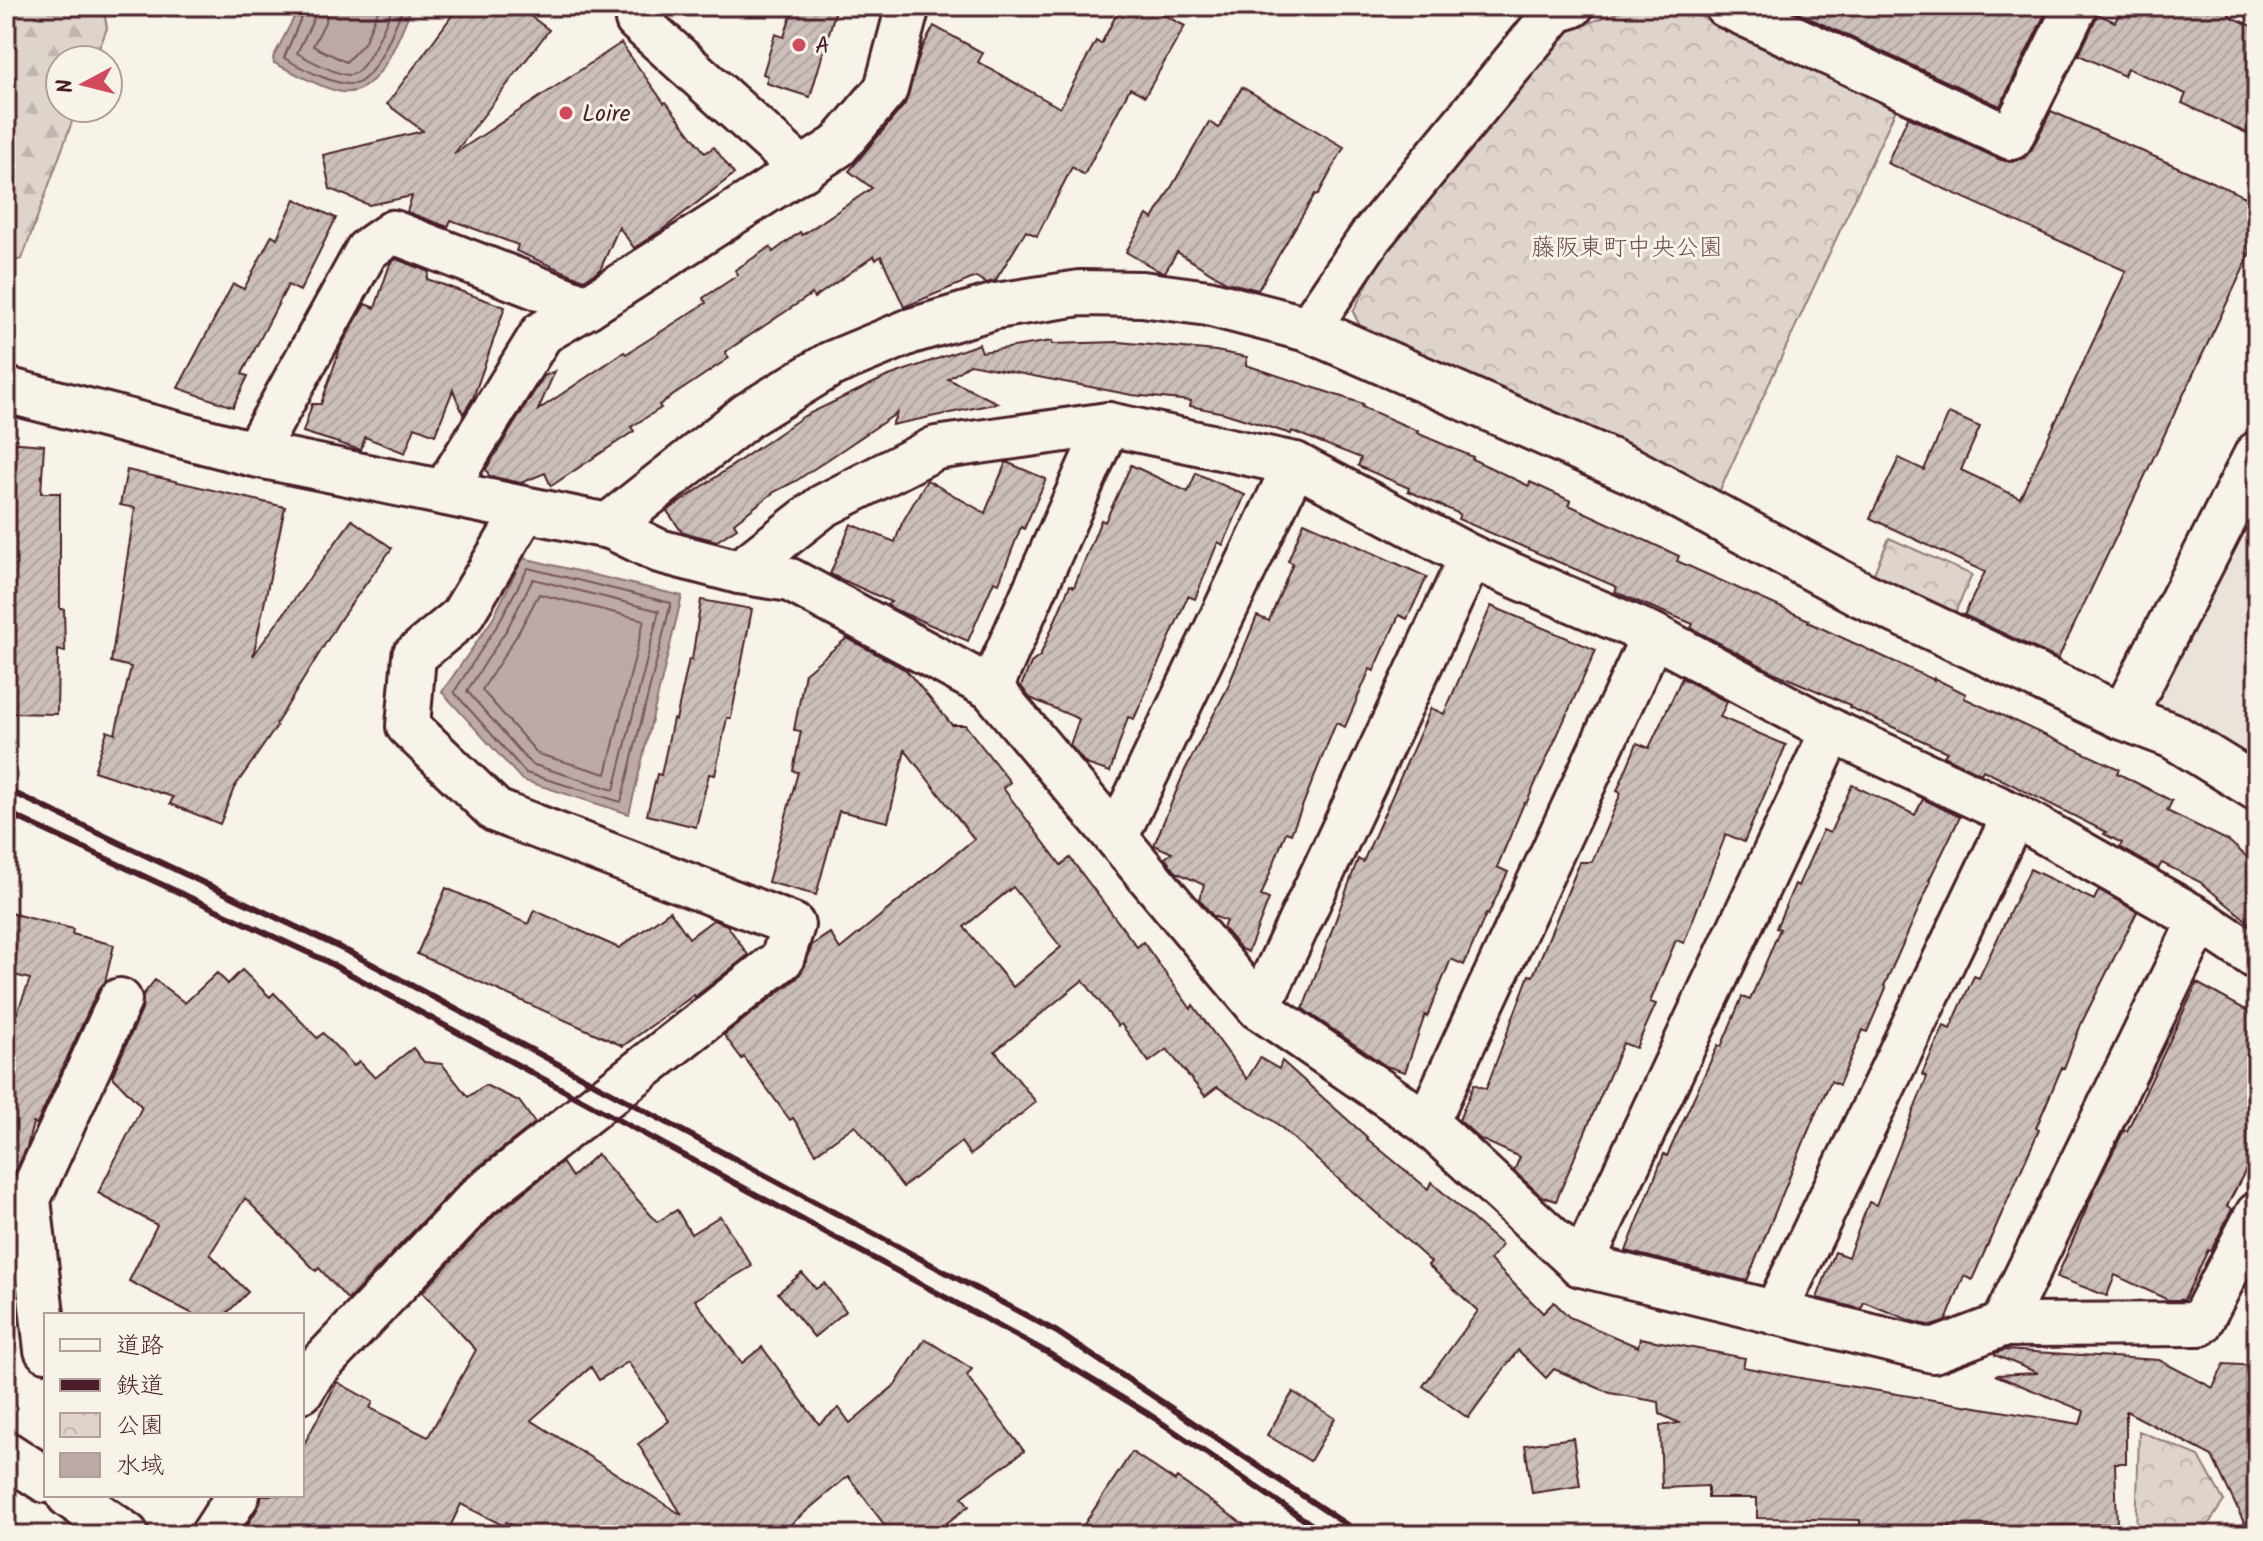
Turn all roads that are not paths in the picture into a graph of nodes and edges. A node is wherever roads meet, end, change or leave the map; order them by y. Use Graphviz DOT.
graph roads {
  1 [pos="641,6"];
  2 [pos="908,6"];
  3 [pos="1572,6"];
  4 [pos="1726,6"];
  5 [pos="2076,6"];
  6 [pos="803,170"];
  7 [pos="587,307"];
  8 [pos="1308,329"];
  9 [pos="6,390"];
  10 [pos="1108,424"];
  11 [pos="254,454"];
  12 [pos="2257,454"];
  13 [pos="1295,464"];
  14 [pos="443,493"];
  15 [pos="526,509"];
  16 [pos="608,526"];
  17 [pos="1471,557"];
  18 [pos="739,572"];
  19 [pos="1653,635"];
  20 [pos="991,688"];
  21 [pos="2123,717"];
  22 [pos="1832,731"];
  23 [pos="2257,788"];
  24 [pos="2014,815"];
  25 [pos="1117,836"];
  26 [pos="2200,920"];
  27 [pos="2257,958"];
  28 [pos="120,1000"];
  29 [pos="1259,1008"];
  30 [pos="1427,1123"];
  31 [pos="2257,1214"];
  32 [pos="1581,1265"];
  33 [pos="1775,1313"];
  34 [pos="2002,1325"];
  35 [pos="44,1332"];
  36 [pos="304,1388"];
  37 [pos="6,1454"];
  38 [pos="44,1479"];
  39 [pos="72,1497"];
  40 [pos="237,1497"];
  41 [pos="126,1535"];
  42 [pos="212,1535"];
  1 -- 6 [label="street"];
  2 -- 6 [label="street"];
  3 -- 8 [label="street"];
  4 -- 5 [label="street"];
  6 -- 7 [label="street"];
  7 -- 11 [label="street"];
  7 -- 14 [label="street"];
  8 -- 16 [label="street"];
  8 -- 21 [label="street"];
  9 -- 11 [label="street"];
  10 -- 13 [label="street"];
  10 -- 18 [label="street"];
  10 -- 20 [label="street"];
  11 -- 14 [label="street"];
  12 -- 21 [label="street"];
  13 -- 17 [label="street"];
  13 -- 25 [label="street"];
  14 -- 15 [label="street"];
  15 -- 16 [label="street"];
  15 -- 36 [label="street"];
  16 -- 18 [label="street"];
  17 -- 19 [label="street"];
  17 -- 29 [label="street"];
  18 -- 20 [label="street"];
  19 -- 22 [label="street"];
  19 -- 30 [label="street"];
  20 -- 25 [label="street"];
  21 -- 23 [label="street"];
  22 -- 24 [label="street"];
  22 -- 32 [label="street"];
  24 -- 26 [label="street"];
  24 -- 33 [label="street"];
  25 -- 29 [label="street"];
  26 -- 27 [label="street"];
  26 -- 34 [label="street"];
  28 -- 35 [label="street"];
  29 -- 30 [label="street"];
  30 -- 32 [label="street"];
  31 -- 34 [label="street"];
  32 -- 33 [label="street"];
  33 -- 34 [label="street"];
  37 -- 38 [label="street"];
  39 -- 41 [label="street"];
  40 -- 42 [label="street"];
}
